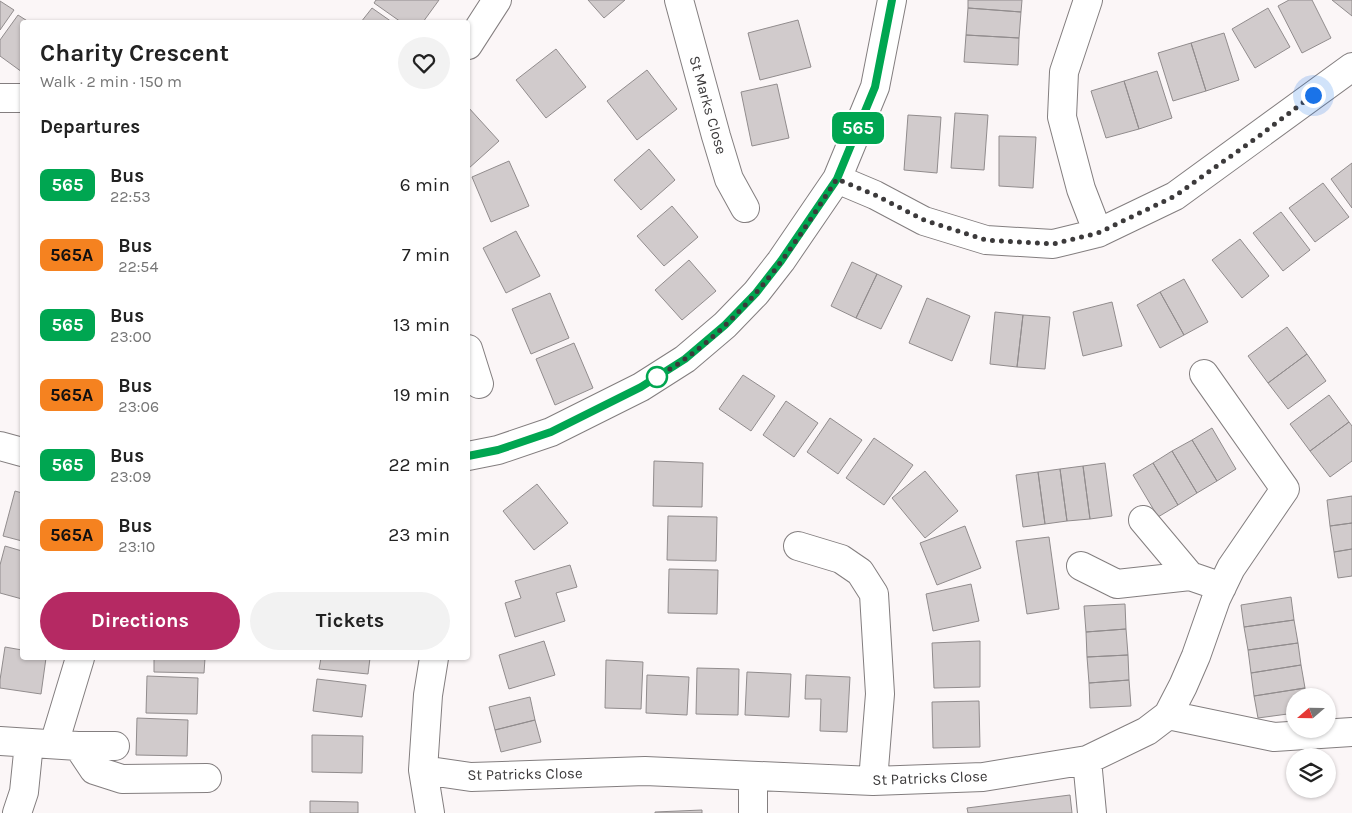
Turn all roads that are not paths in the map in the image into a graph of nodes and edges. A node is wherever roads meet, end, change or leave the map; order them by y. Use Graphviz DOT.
graph roads {
  1 [pos="497,0"];
  2 [pos="680,0"];
  3 [pos="892,0"];
  4 [pos="1088,0"];
  5 [pos="470,42"];
  6 [pos="1348,77"];
  7 [pos="0,98"];
  8 [pos="20,98"];
  9 [pos="837,179"];
  10 [pos="745,208"];
  11 [pos="1098,233"];
  12 [pos="470,356"];
  13 [pos="1204,374"];
  14 [pos="478,384"];
  15 [pos="0,446"];
  16 [pos="20,451"];
  17 [pos="470,456"];
  18 [pos="1143,520"];
  19 [pos="798,546"];
  20 [pos="1080,566"];
  21 [pos="1190,576"];
  22 [pos="1222,588"];
  23 [pos="79,660"];
  24 [pos="434,660"];
  25 [pos="1168,715"];
  26 [pos="1352,732"];
  27 [pos="0,742"];
  28 [pos="54,744"];
  29 [pos="115,746"];
  30 [pos="1087,760"];
  31 [pos="423,770"];
  32 [pos="753,776"];
  33 [pos="207,778"];
  34 [pos="873,781"];
  35 [pos="17,813"];
  36 [pos="430,813"];
  37 [pos="753,813"];
  38 [pos="1092,813"];
  1 -- 5 [label="street"];
  2 -- 10 [label="street, St Marks Close"];
  3 -- 9 [label="street"];
  4 -- 11 [label="street"];
  6 -- 11 [label="street"];
  7 -- 8 [label="street"];
  9 -- 11 [label="street"];
  9 -- 17 [label="street"];
  12 -- 14 [label="street"];
  13 -- 22 [label="street, St Patricks Close"];
  15 -- 16 [label="street"];
  18 -- 21 [label="street"];
  19 -- 34 [label="street"];
  20 -- 21 [label="street"];
  21 -- 22 [label="street"];
  22 -- 25 [label="street, St Patricks Close"];
  23 -- 28 [label="street"];
  24 -- 31 [label="street"];
  25 -- 26 [label="street"];
  25 -- 30 [label="street, St Patricks Close"];
  27 -- 28 [label="street"];
  28 -- 29 [label="street"];
  28 -- 33 [label="street"];
  28 -- 35 [label="street"];
  30 -- 34 [label="street, St Patricks Close"];
  30 -- 38 [label="street"];
  31 -- 32 [label="street, St Patricks Close"];
  31 -- 36 [label="street"];
  32 -- 34 [label="street, St Patricks Close"];
  32 -- 37 [label="street"];
}
